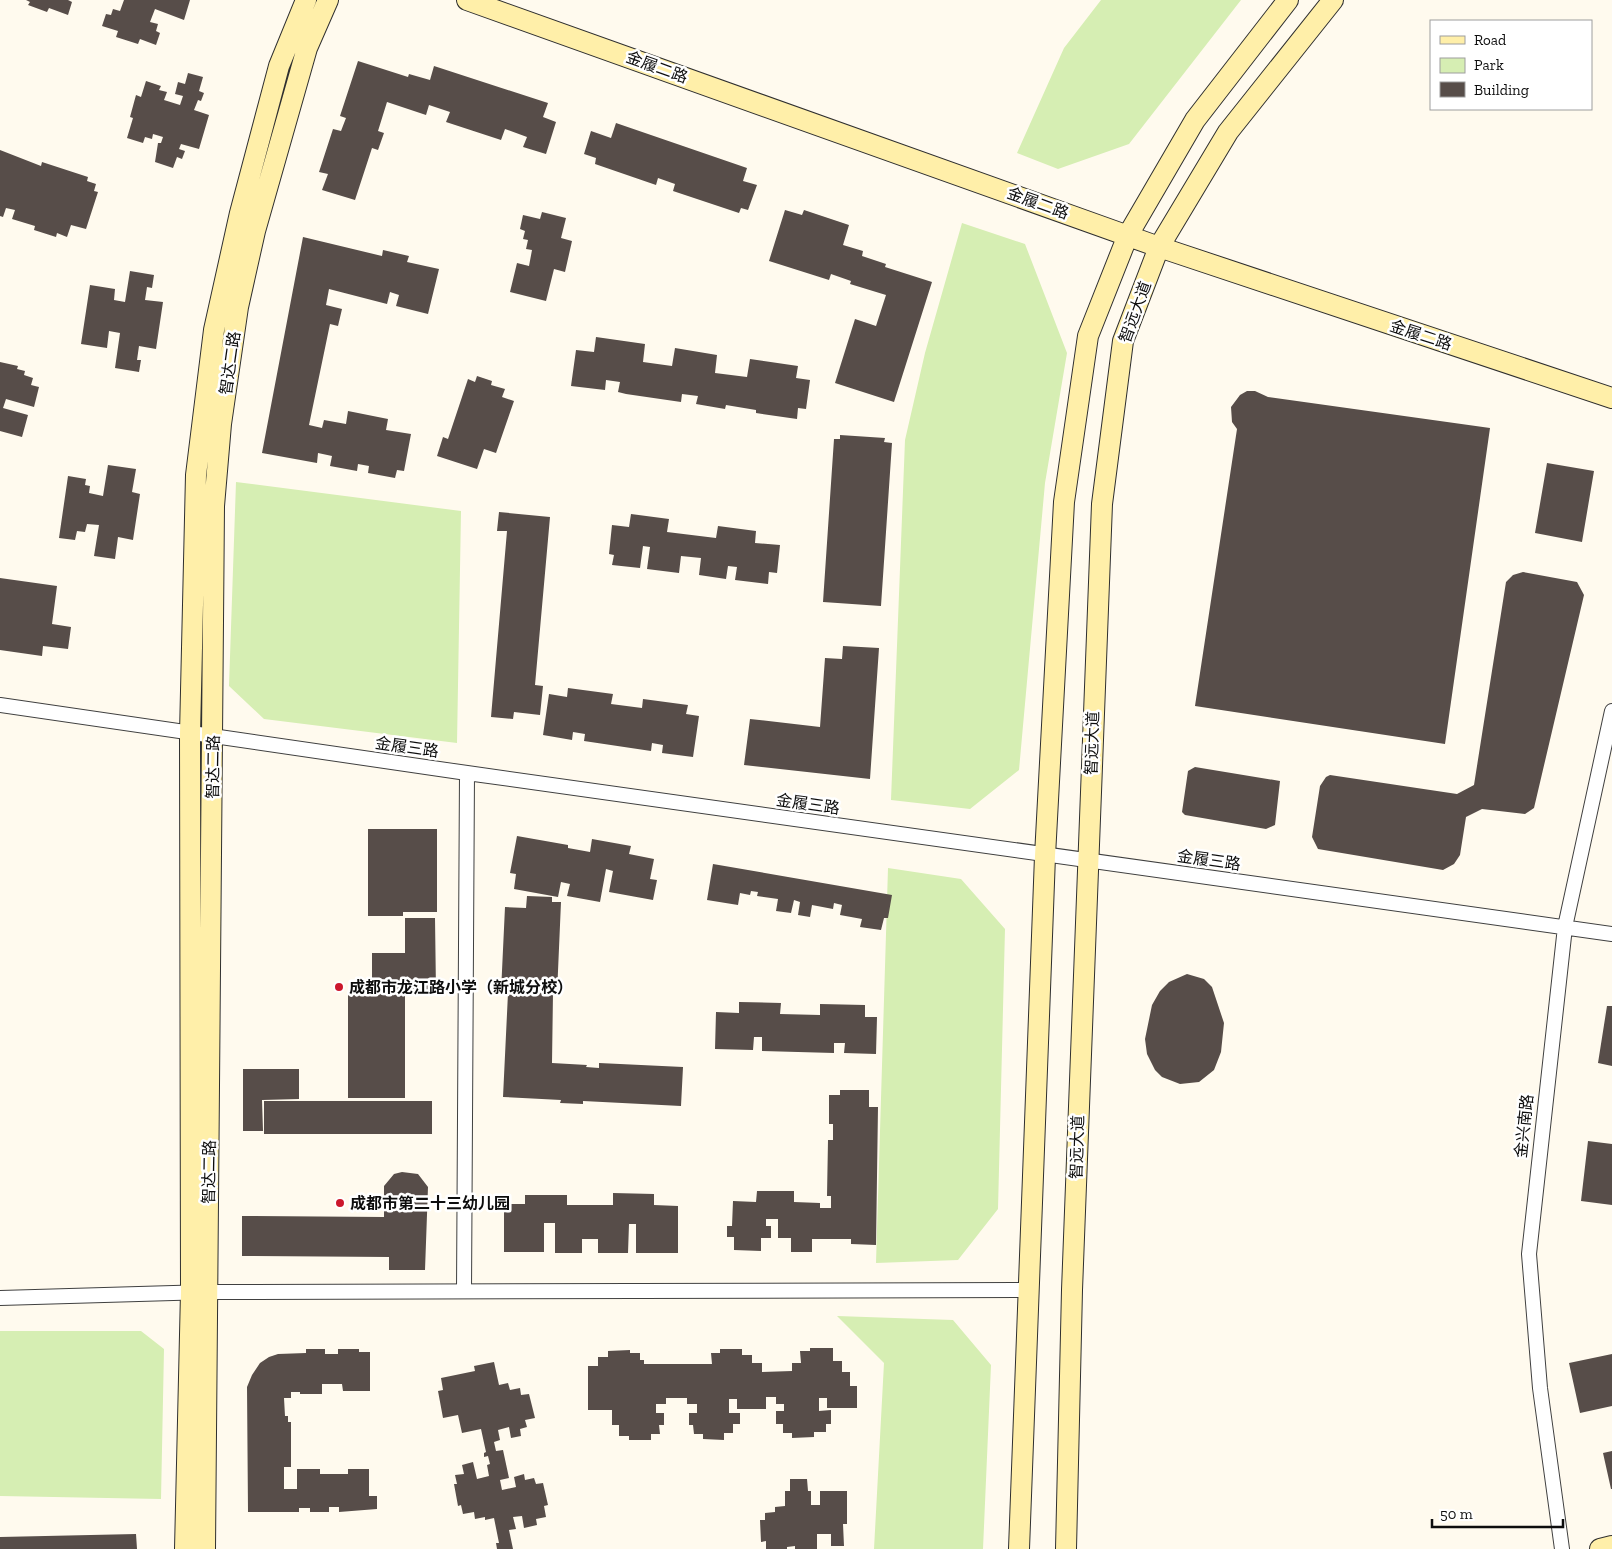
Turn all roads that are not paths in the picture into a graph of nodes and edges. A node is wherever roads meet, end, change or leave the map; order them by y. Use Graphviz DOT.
graph roads {
  1 [pos="306,0"];
  2 [pos="328,0"];
  3 [pos="468,0"];
  4 [pos="1288,0"];
  5 [pos="1333,0"];
  6 [pos="1128,236"];
  7 [pos="1159,247"];
  8 [pos="1612,398"];
  9 [pos="0,705"];
  10 [pos="1612,711"];
  11 [pos="190,734"];
  12 [pos="214,738"];
  13 [pos="466,774"];
  14 [pos="1045,856"];
  15 [pos="1088,860"];
  16 [pos="1564,927"];
  17 [pos="1612,934"];
  18 [pos="1029,1290"];
  19 [pos="200,1292"];
  20 [pos="464,1292"];
  21 [pos="0,1298"];
  22 [pos="1612,1546"];
  23 [pos="185,1549"];
  24 [pos="205,1549"];
  25 [pos="1020,1549"];
  26 [pos="1066,1549"];
  27 [pos="1562,1549"];
  28 [pos="1600,1549"];
  1 -- 11 [label="street, 智达二路"];
  2 -- 12 [label="street, 智达二路"];
  3 -- 6 [label="street, 金履二路"];
  4 -- 6 [label="street, 智远大道"];
  5 -- 7 [label="street, 智远大道"];
  6 -- 7 [label="street, 金履二路"];
  6 -- 14 [label="street, 智远大道"];
  7 -- 8 [label="street, 金履二路"];
  7 -- 15 [label="street, 智远大道"];
  9 -- 11 [label="street, 金履三路"];
  10 -- 16 [label="street, 金兴南路"];
  11 -- 12 [label="street, 金履三路"];
  11 -- 19 [label="street, 智达二路"];
  12 -- 13 [label="street, 金履三路"];
  12 -- 19 [label="street, 智达二路"];
  13 -- 14 [label="street, 金履三路"];
  13 -- 20 [label="street"];
  14 -- 15 [label="street, 金履三路"];
  14 -- 18 [label="street, 智远大道"];
  15 -- 16 [label="street, 金履三路"];
  15 -- 26 [label="street, 智远大道"];
  16 -- 17 [label="street, 金履三路"];
  16 -- 27 [label="street, 金兴南路"];
  18 -- 20 [label="street"];
  18 -- 25 [label="street, 智远大道"];
  19 -- 20 [label="street"];
  19 -- 21 [label="street"];
  19 -- 23 [label="street, 智达二路"];
  19 -- 24 [label="street, 智达二路"];
  22 -- 28 [label="street"];
}
